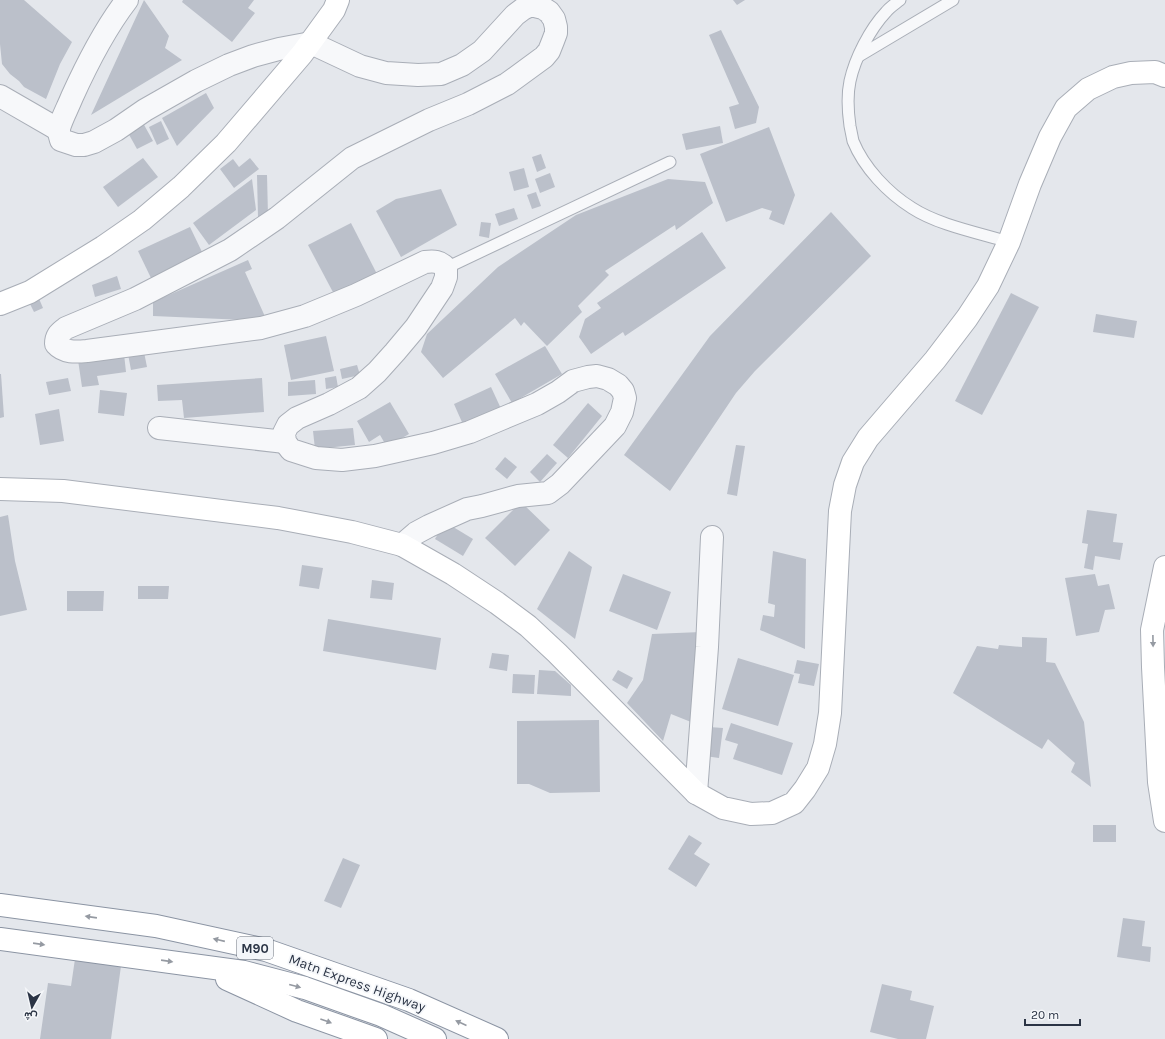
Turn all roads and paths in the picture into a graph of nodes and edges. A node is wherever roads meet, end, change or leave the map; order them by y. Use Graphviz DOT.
graph roads {
  1 [pos="127,0"];
  2 [pos="338,0"];
  3 [pos="900,0"];
  4 [pos="953,0"];
  5 [pos="311,43"];
  6 [pos="858,56"];
  7 [pos="1165,76"];
  8 [pos="0,96"];
  9 [pos="59,130"];
  10 [pos="670,162"];
  11 [pos="1009,242"];
  12 [pos="446,268"];
  13 [pos="0,304"];
  14 [pos="159,428"];
  15 [pos="285,442"];
  16 [pos="0,489"];
  17 [pos="712,537"];
  18 [pos="402,545"];
  19 [pos="1165,567"];
  20 [pos="1162,610"];
  21 [pos="696,794"];
  22 [pos="1165,821"];
  23 [pos="0,905"];
  24 [pos="0,939"];
  25 [pos="201,966"];
  26 [pos="376,1039"];
  27 [pos="435,1039"];
  28 [pos="496,1039"];
  1 -- 9 [label="street"];
  2 -- 5 [label="main road"];
  3 -- 6 [label="lane"];
  4 -- 6 [label="lane"];
  5 -- 9 [label="street"];
  5 -- 12 [label="street"];
  5 -- 13 [label="main road"];
  6 -- 11 [label="lane"];
  7 -- 11 [label="main road"];
  8 -- 9 [label="street"];
  10 -- 12 [label="lane"];
  11 -- 21 [label="main road"];
  12 -- 15 [label="street"];
  14 -- 15 [label="street"];
  15 -- 18 [label="street"];
  16 -- 18 [label="main road"];
  17 -- 21 [label="street"];
  18 -- 21 [label="main road"];
  19 -- 20 [label="main road"];
  20 -- 22 [label="main road, one-way"];
  28 -- 23 [label="main road, Matn Express Highway / M90, one-way"];
  24 -- 25 [label="main road, Matn Express Highway / M90, one-way"];
  25 -- 26 [label="main road, one-way"];
  25 -- 27 [label="main road, Matn Express Highway / M90, one-way"];
}
